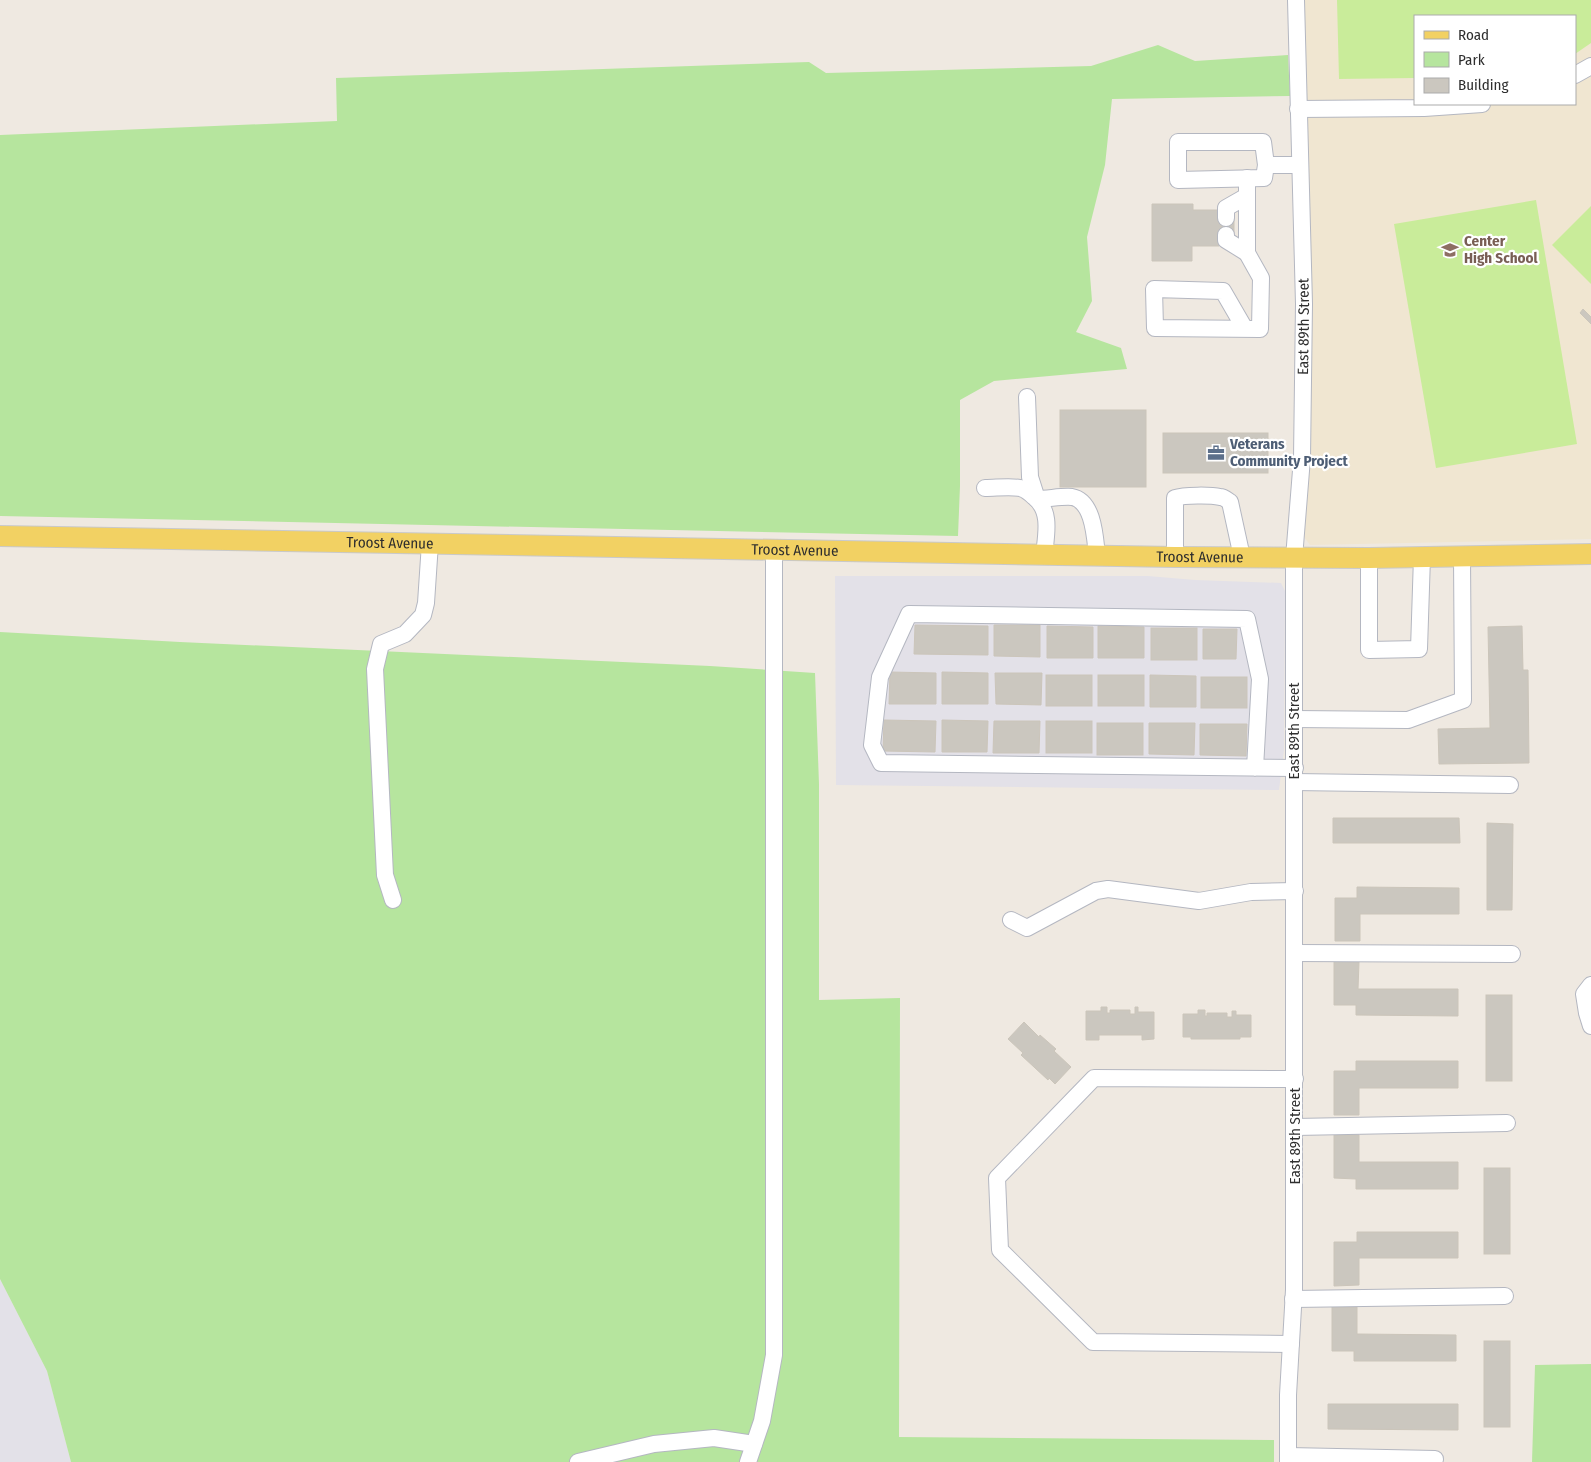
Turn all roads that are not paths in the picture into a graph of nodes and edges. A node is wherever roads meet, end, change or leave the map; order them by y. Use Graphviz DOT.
graph roads {
  1 [pos="1296,0"];
  2 [pos="1591,66"];
  3 [pos="1576,74"];
  4 [pos="1468,105"];
  5 [pos="1298,109"];
  6 [pos="1266,165"];
  7 [pos="1300,165"];
  8 [pos="1247,178"];
  9 [pos="1247,196"];
  10 [pos="1226,218"];
  11 [pos="1226,235"];
  12 [pos="1247,253"];
  13 [pos="1245,329"];
  14 [pos="1027,397"];
  15 [pos="985,488"];
  16 [pos="1037,499"];
  17 [pos="0,536"];
  18 [pos="430,543"];
  19 [pos="774,550"];
  20 [pos="1591,554"];
  21 [pos="1044,555"];
  22 [pos="1097,555"];
  23 [pos="1175,557"];
  24 [pos="1242,557"];
  25 [pos="1422,557"];
  26 [pos="1462,557"];
  27 [pos="1294,558"];
  28 [pos="1368,558"];
  29 [pos="1294,719"];
  30 [pos="1254,768"];
  31 [pos="1294,775"];
  32 [pos="1510,784"];
  33 [pos="1295,891"];
  34 [pos="393,900"];
  35 [pos="1011,920"];
  36 [pos="1295,953"];
  37 [pos="1512,954"];
  38 [pos="1591,985"];
  39 [pos="1590,1018"];
  40 [pos="1295,1079"];
  41 [pos="1507,1123"];
  42 [pos="1295,1127"];
  43 [pos="1505,1296"];
  44 [pos="1293,1299"];
  45 [pos="1291,1344"];
  46 [pos="754,1444"];
  47 [pos="1288,1459"];
  48 [pos="1436,1459"];
  49 [pos="578,1462"];
  50 [pos="748,1462"];
  1 -- 5 [label="street, East 89th Street"];
  2 -- 3 [label="street"];
  4 -- 5 [label="street"];
  5 -- 7 [label="street, East 89th Street"];
  6 -- 7 [label="street"];
  6 -- 8 [label="street"];
  6 -- 8 [label="street"];
  7 -- 27 [label="street, East 89th Street"];
  8 -- 9 [label="street"];
  9 -- 10 [label="street"];
  9 -- 12 [label="street"];
  11 -- 12 [label="street"];
  12 -- 13 [label="street"];
  13 -- 13 [label="street"];
  14 -- 16 [label="street"];
  15 -- 16 [label="street"];
  16 -- 21 [label="street"];
  16 -- 22 [label="street"];
  17 -- 18 [label="main road, Troost Avenue"];
  18 -- 19 [label="main road, Troost Avenue"];
  18 -- 34 [label="street"];
  19 -- 21 [label="main road, Troost Avenue"];
  19 -- 46 [label="street"];
  20 -- 26 [label="main road, Troost Avenue"];
  21 -- 22 [label="main road, Troost Avenue"];
  22 -- 23 [label="main road, Troost Avenue"];
  23 -- 24 [label="main road, Troost Avenue"];
  23 -- 24 [label="street"];
  24 -- 27 [label="main road, Troost Avenue"];
  25 -- 26 [label="main road, Troost Avenue"];
  25 -- 28 [label="main road, Troost Avenue"];
  25 -- 28 [label="street"];
  26 -- 29 [label="street"];
  27 -- 28 [label="main road, Troost Avenue"];
  27 -- 29 [label="street, East 89th Street"];
  29 -- 31 [label="street, East 89th Street"];
  30 -- 30 [label="street"];
  30 -- 31 [label="street"];
  31 -- 32 [label="street"];
  31 -- 33 [label="street, East 89th Street"];
  33 -- 35 [label="street"];
  33 -- 36 [label="street, East 89th Street"];
  36 -- 37 [label="street"];
  36 -- 40 [label="street, East 89th Street"];
  38 -- 39 [label="street"];
  40 -- 42 [label="street, East 89th Street"];
  40 -- 45 [label="street"];
  41 -- 42 [label="street"];
  42 -- 44 [label="street, East 89th Street"];
  43 -- 44 [label="street"];
  44 -- 45 [label="street, East 89th Street"];
  45 -- 47 [label="street, East 89th Street"];
  46 -- 49 [label="street"];
  46 -- 50 [label="street"];
  47 -- 48 [label="street"];
}
